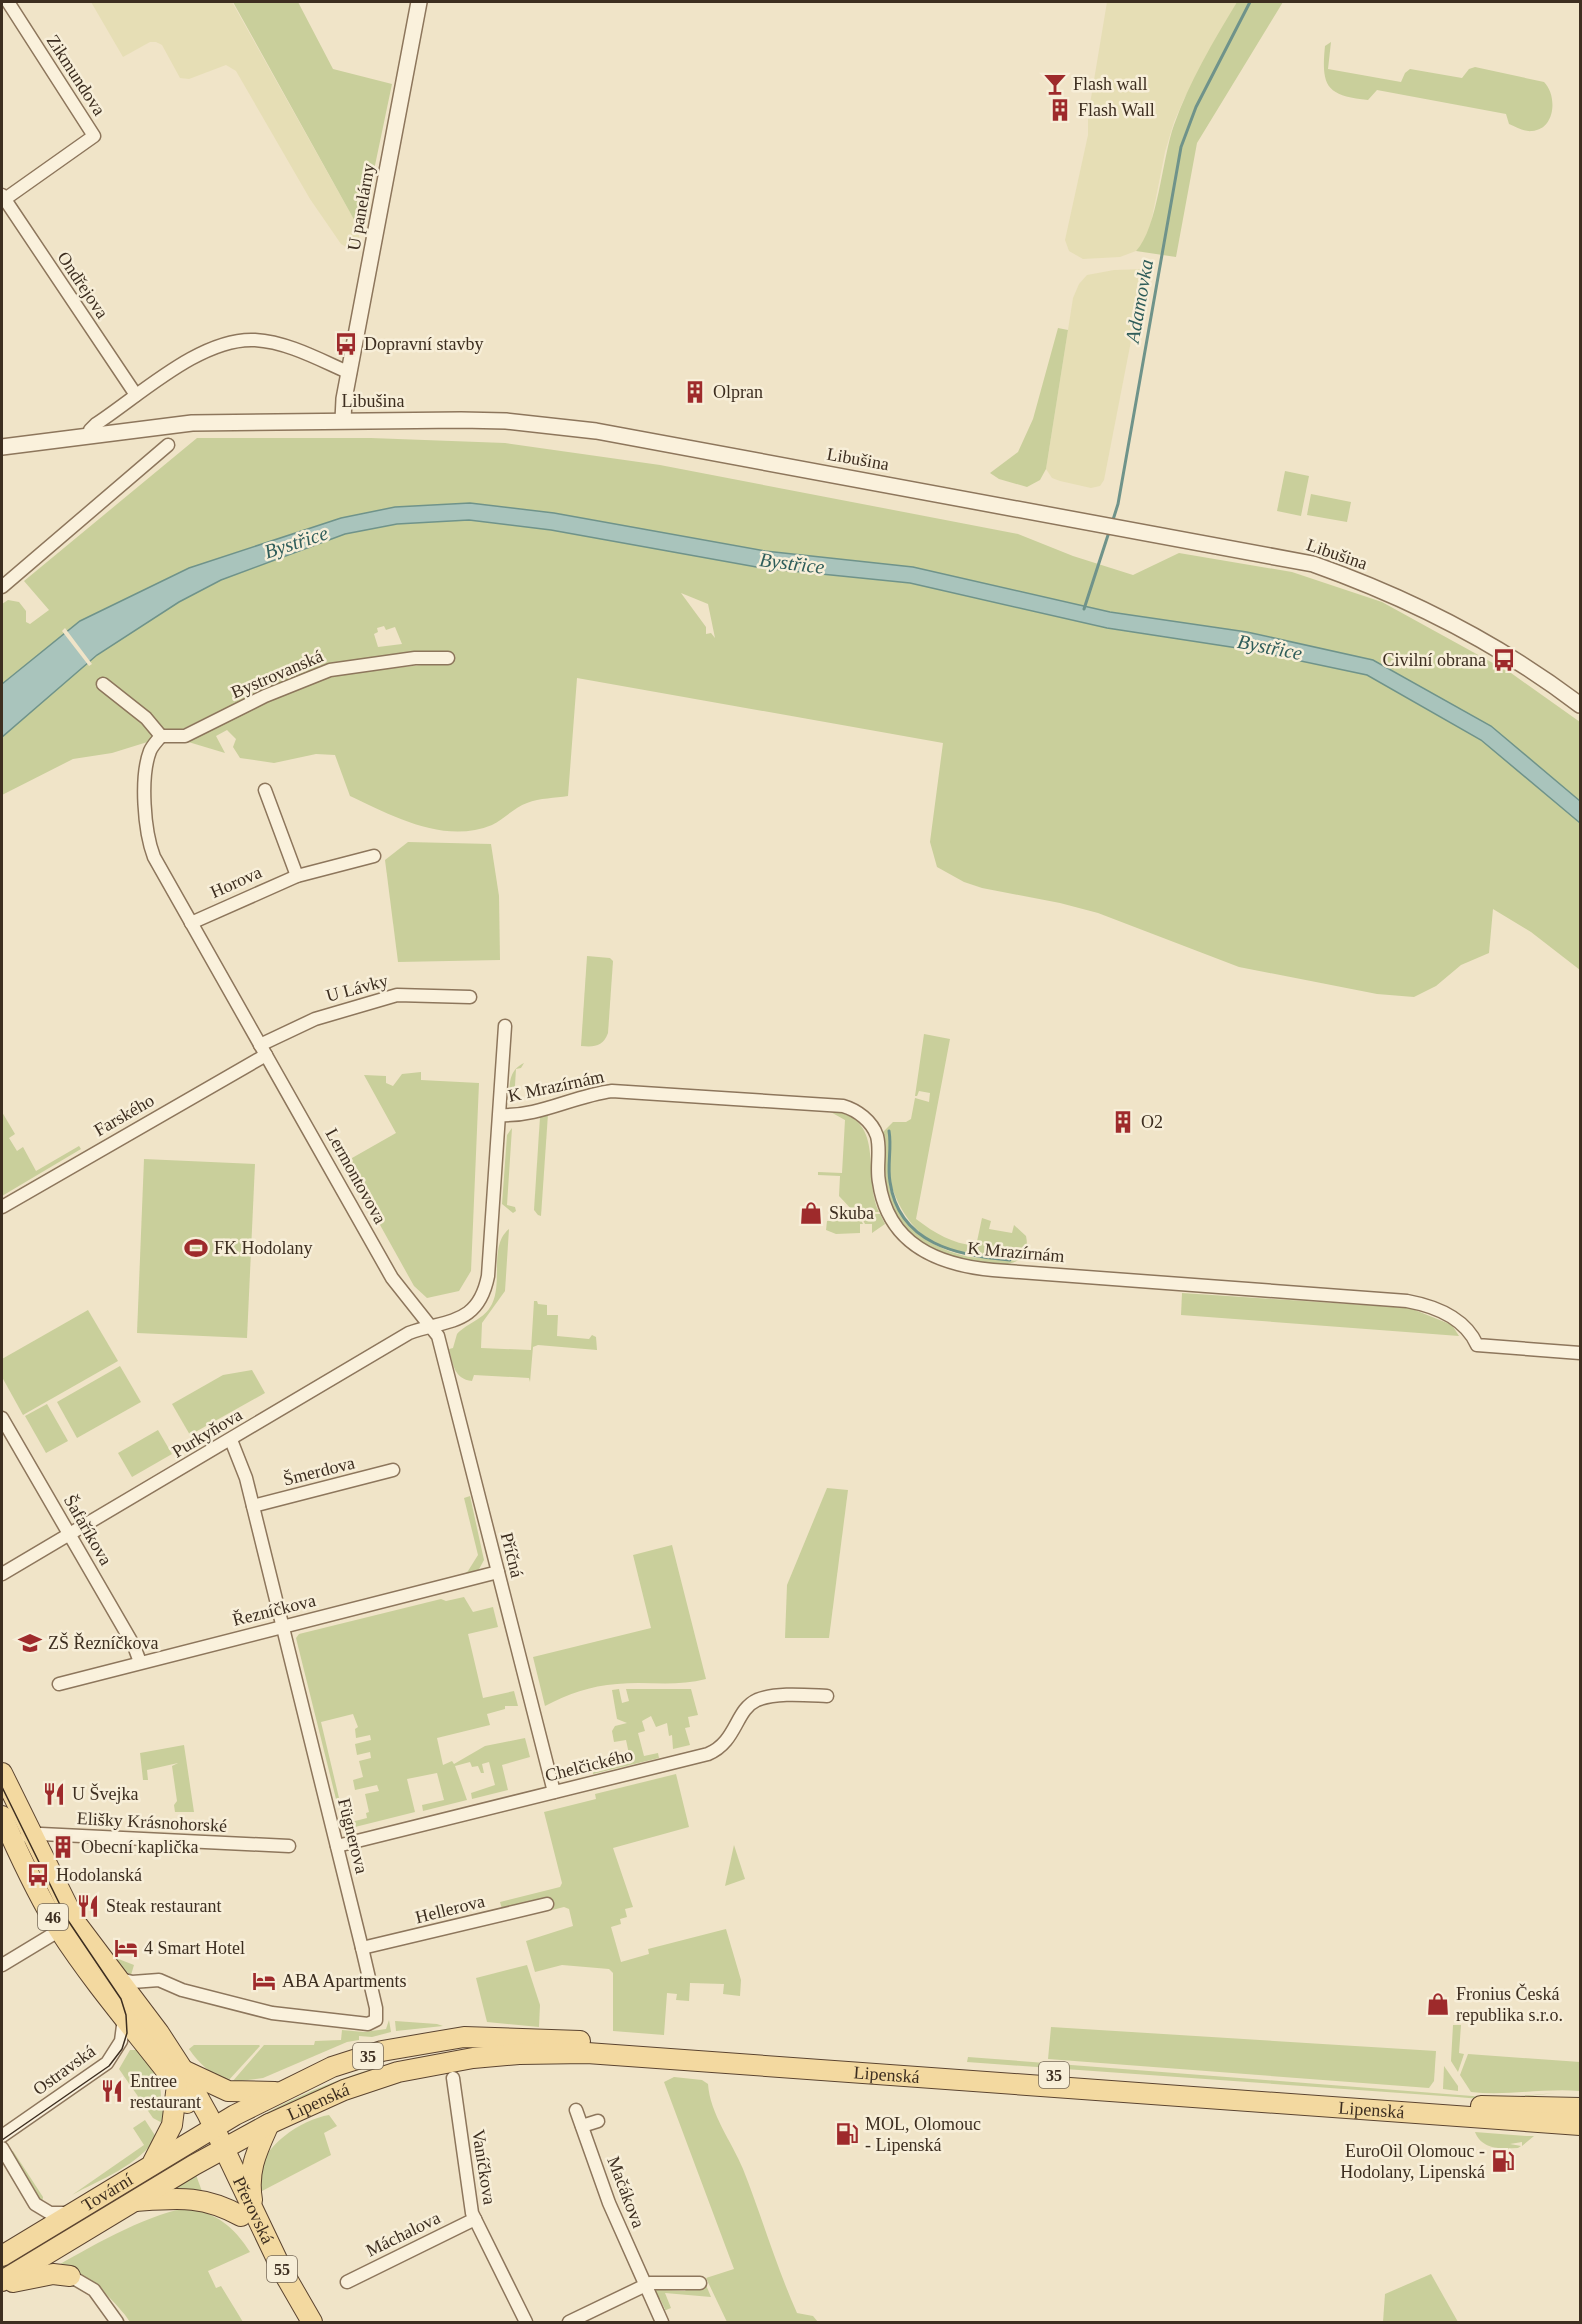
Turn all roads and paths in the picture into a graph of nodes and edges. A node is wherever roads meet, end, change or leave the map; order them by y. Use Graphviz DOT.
graph roads {
  1 [pos="8,2"];
  2 [pos="419,2"];
  3 [pos="3,197"];
  4 [pos="350,373"];
  5 [pos="136,395"];
  6 [pos="343,420"];
  7 [pos="90,436"];
  8 [pos="168,446"];
  9 [pos="2,447"];
  10 [pos="4,580"];
  11 [pos="448,658"];
  12 [pos="103,684"];
  13 [pos="1581,705"];
  14 [pos="161,736"];
  15 [pos="265,790"];
  16 [pos="374,856"];
  17 [pos="297,876"];
  18 [pos="191,923"];
  19 [pos="470,997"];
  20 [pos="505,1026"];
  21 [pos="263,1050"];
  22 [pos="500,1115"];
  23 [pos="2,1207"];
  24 [pos="433,1327"];
  25 [pos="1581,1353"];
  26 [pos="2,1418"];
  27 [pos="231,1440"];
  28 [pos="393,1470"];
  29 [pos="253,1506"];
  30 [pos="69,1535"];
  31 [pos="498,1572"];
  32 [pos="2,1574"];
  33 [pos="282,1626"];
  34 [pos="140,1662"];
  35 [pos="59,1684"];
  36 [pos="826,1696"];
  37 [pos="2,1773"];
  38 [pos="554,1792"];
  39 [pos="2,1816"];
  40 [pos="22,1838"];
  41 [pos="290,1846"];
  42 [pos="337,1846"];
  43 [pos="547,1904"];
  44 [pos="60,1930"];
  45 [pos="362,1948"];
  46 [pos="2,1965"];
  47 [pos="153,1979"];
  48 [pos="107,1982"];
  49 [pos="146,2015"];
  50 [pos="124,2016"];
  51 [pos="180,2078"];
  52 [pos="453,2078"];
  53 [pos="278,2092"];
  54 [pos="1581,2108"];
  55 [pos="576,2110"];
  56 [pos="598,2121"];
  57 [pos="269,2124"];
  58 [pos="1581,2125"];
  59 [pos="208,2126"];
  60 [pos="582,2126"];
  61 [pos="2,2136"];
  62 [pos="217,2152"];
  63 [pos="5,2153"];
  64 [pos="152,2164"];
  65 [pos="133,2201"];
  66 [pos="71,2213"];
  67 [pos="248,2215"];
  68 [pos="475,2219"];
  69 [pos="2,2256"];
  70 [pos="70,2276"];
  71 [pos="347,2282"];
  72 [pos="2,2283"];
  73 [pos="700,2283"];
  74 [pos="644,2285"];
  75 [pos="117,2322"];
  76 [pos="298,2322"];
  77 [pos="312,2322"];
  78 [pos="526,2322"];
  79 [pos="568,2322"];
  80 [pos="662,2322"];
  1 -- 3 [label="street, Zikmundova"];
  2 -- 4 [label="street, U panelárny"];
  3 -- 5 [label="street, Ondřejova"];
  4 -- 5 [label="street, Libušina"];
  4 -- 6 [label="street, U panelárny"];
  5 -- 7 [label="street, Libušina"];
  6 -- 7 [label="street, Libušina"];
  6 -- 13 [label="street, Libušina"];
  7 -- 9 [label="street, Libušina"];
  8 -- 10 [label="street"];
  11 -- 14 [label="street, Bystrovanská"];
  12 -- 14 [label="street"];
  14 -- 18 [label="street, Lermontovova"];
  15 -- 17 [label="street"];
  16 -- 17 [label="street, Horova"];
  17 -- 18 [label="street, Horova"];
  18 -- 21 [label="street, Lermontovova"];
  19 -- 21 [label="street, U Lávky"];
  20 -- 22 [label="street"];
  21 -- 23 [label="street, Farského"];
  21 -- 24 [label="street, Lermontovova"];
  22 -- 24 [label="street"];
  22 -- 25 [label="street, K Mrazírnám"];
  24 -- 27 [label="street, Purkyňova"];
  24 -- 31 [label="street, Příčná"];
  26 -- 30 [label="street, Šafaříkova"];
  27 -- 29 [label="street, Fügnerova"];
  27 -- 30 [label="street, Purkyňova"];
  28 -- 29 [label="street, Šmerdova"];
  29 -- 33 [label="street, Fügnerova"];
  30 -- 32 [label="street, Purkyňova"];
  30 -- 34 [label="street, Šafaříkova"];
  31 -- 33 [label="street, Řezníčkova"];
  31 -- 38 [label="street, Příčná"];
  33 -- 34 [label="street, Řezníčkova"];
  33 -- 42 [label="street, Fügnerova"];
  34 -- 35 [label="street, Řezníčkova"];
  36 -- 38 [label="street, Chelčického"];
  37 -- 40 [label="main road"];
  38 -- 42 [label="street, Chelčického"];
  39 -- 40 [label="main road, 46"];
  40 -- 41 [label="street, Elišky Krásnohorské"];
  40 -- 44 [label="main road, 46"];
  40 -- 48 [label="main road, 46"];
  42 -- 45 [label="street, Fügnerova"];
  43 -- 45 [label="street, Hellerova"];
  44 -- 46 [label="street"];
  44 -- 48 [label="main road, 46"];
  45 -- 47 [label="street, Fügnerova"];
  47 -- 48 [label="street, Fügnerova"];
  47 -- 49 [label="street"];
  48 -- 49 [label="main road, 46"];
  48 -- 50 [label="main road, 46"];
  49 -- 51 [label="main road, 46"];
  50 -- 51 [label="main road, 46"];
  50 -- 61 [label="street, Ostravská"];
  51 -- 53 [label="main road"];
  51 -- 59 [label="main road, Přerovská"];
  51 -- 64 [label="main road"];
  52 -- 68 [label="street, Vaníčkova"];
  53 -- 54 [label="main road, Lipenská / 35"];
  53 -- 59 [label="main road, Lipenská / 35"];
  55 -- 60 [label="street, Mačákova"];
  56 -- 60 [label="street"];
  57 -- 58 [label="main road, Lipenská / 35"];
  57 -- 62 [label="main road, Lipenská / 35"];
  57 -- 67 [label="main road"];
  59 -- 62 [label="main road, Přerovská"];
  59 -- 64 [label="main road, Tovární / 35"];
  60 -- 74 [label="street, Mačákova"];
  62 -- 65 [label="main road, Tovární / 35"];
  62 -- 67 [label="main road, Přerovská / 55"];
  63 -- 66 [label="street"];
  64 -- 66 [label="main road, Tovární / 35"];
  65 -- 67 [label="main road"];
  65 -- 72 [label="main road, Tovární / 35"];
  66 -- 69 [label="main road, Tovární / 35"];
  67 -- 76 [label="main road, 55"];
  67 -- 77 [label="main road, Přerovská / 55"];
  68 -- 71 [label="street, Máchalova"];
  68 -- 78 [label="street, Vaníčkova"];
  70 -- 72 [label="main road"];
  70 -- 75 [label="street"];
  73 -- 74 [label="street"];
  74 -- 79 [label="street"];
  74 -- 80 [label="street, Mačákova"];
}
